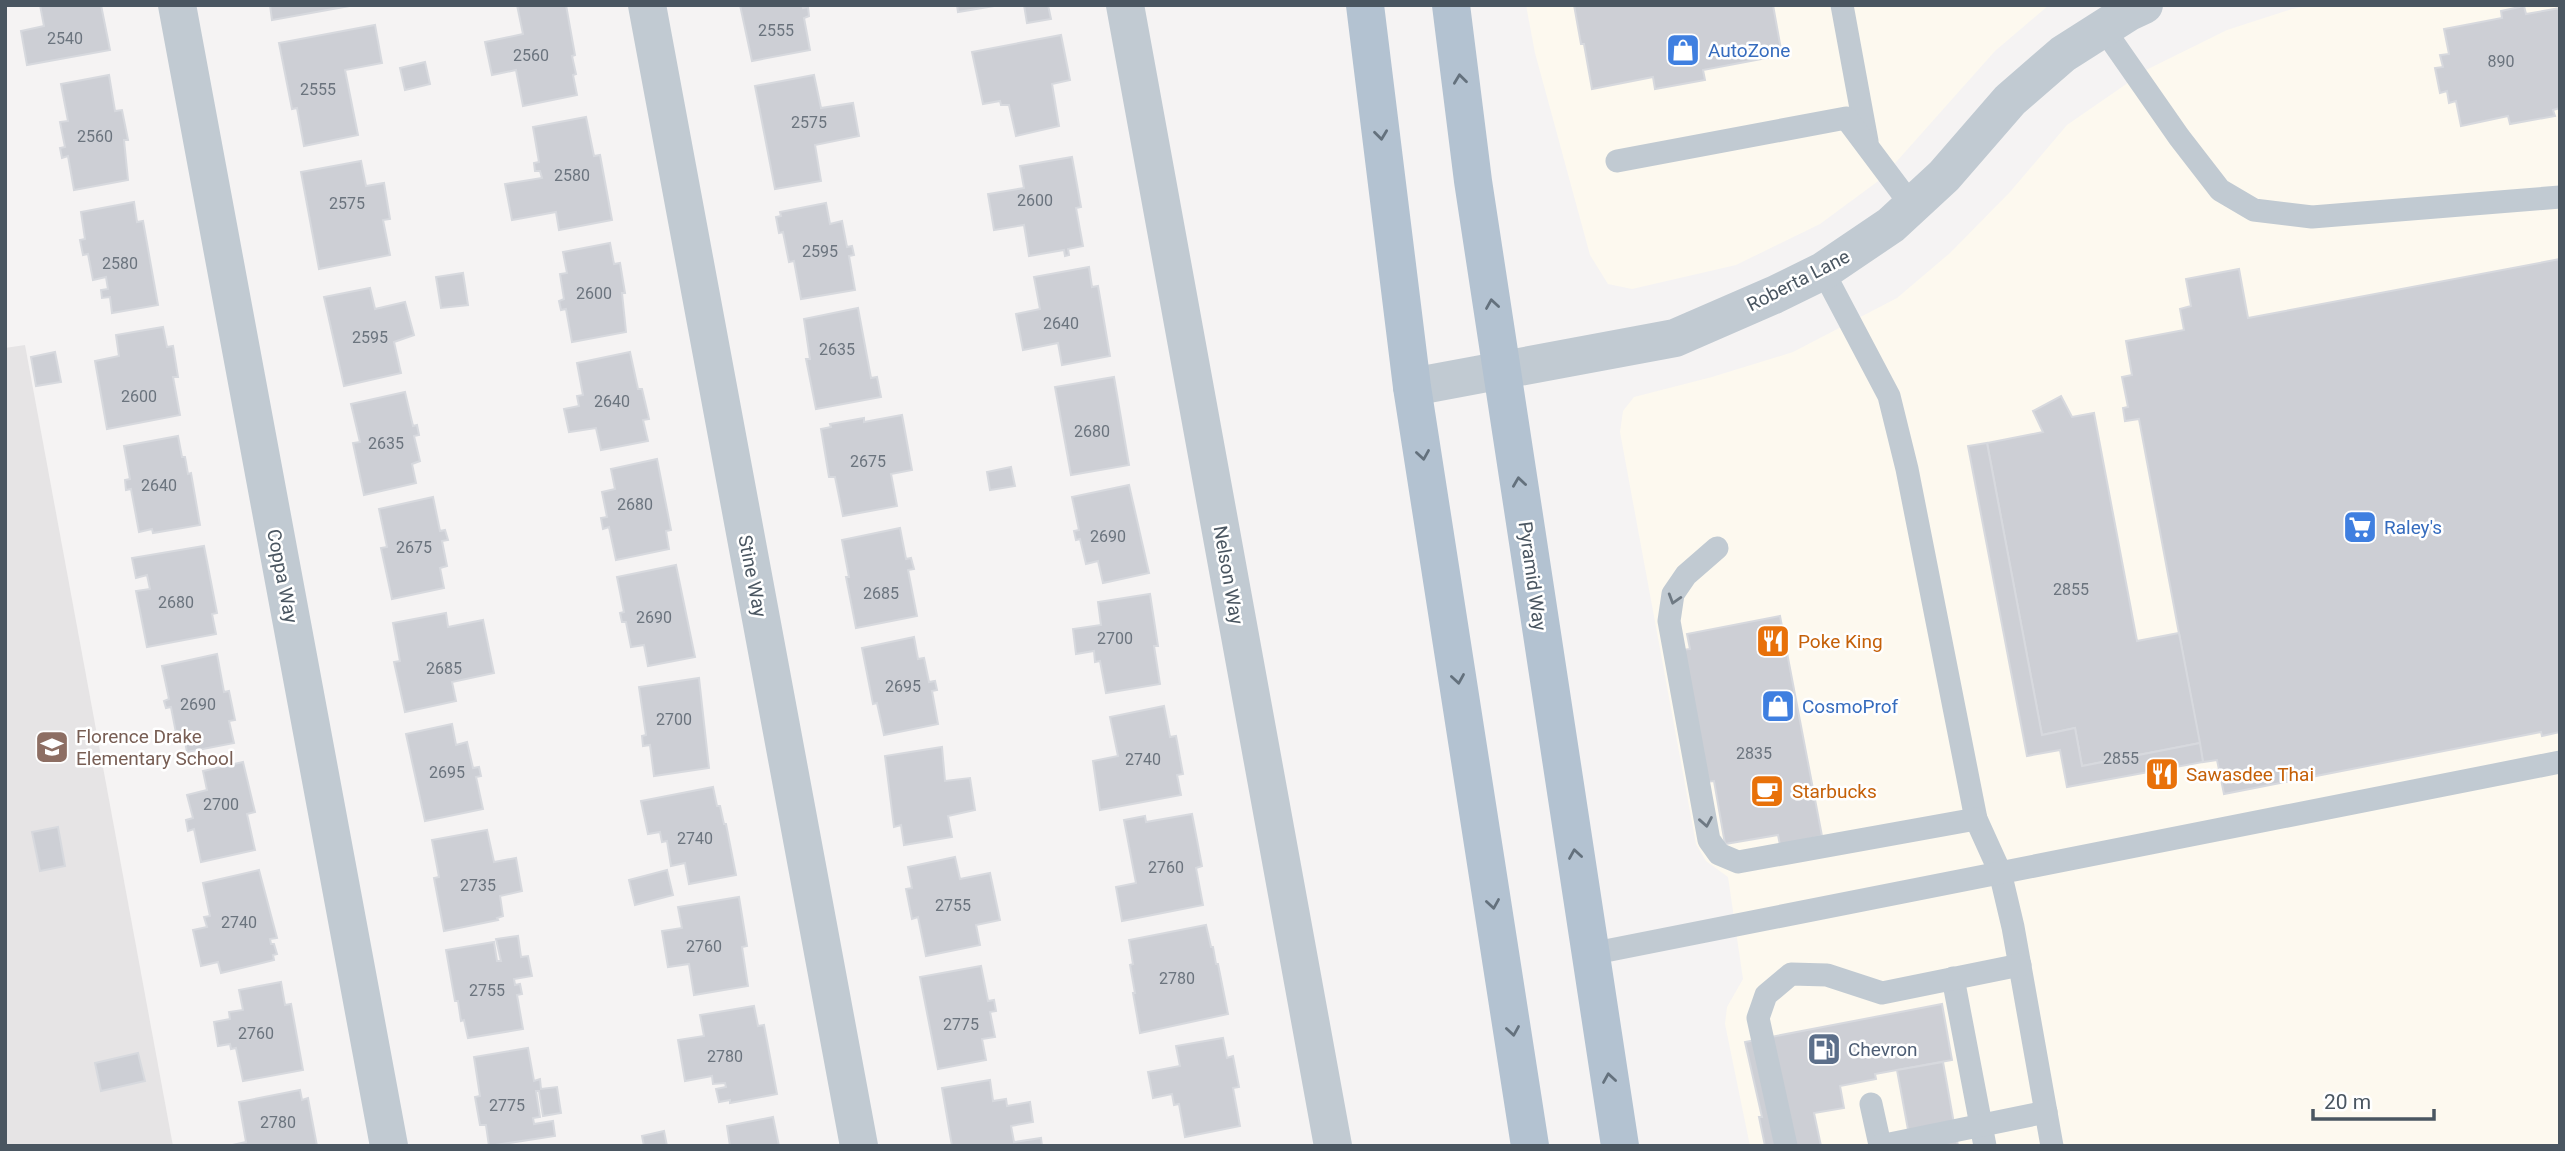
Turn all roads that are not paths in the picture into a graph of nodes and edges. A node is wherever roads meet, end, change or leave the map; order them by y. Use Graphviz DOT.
graph roads {
  1 [pos="177,5"];
  2 [pos="647,5"];
  3 [pos="1125,5"];
  4 [pos="1365,5"];
  5 [pos="1451,5"];
  6 [pos="1842,5"];
  7 [pos="2144,5"];
  8 [pos="2103,28"];
  9 [pos="1868,148"];
  10 [pos="1617,161"];
  11 [pos="2560,197"];
  12 [pos="1912,206"];
  13 [pos="1823,271"];
  14 [pos="1503,372"];
  15 [pos="1412,387"];
  16 [pos="1717,548"];
  17 [pos="2560,762"];
  18 [pos="1976,819"];
  19 [pos="2000,872"];
  20 [pos="1590,954"];
  21 [pos="2020,965"];
  22 [pos="1953,978"];
  23 [pos="1871,1104"];
  24 [pos="2046,1112"];
  25 [pos="1983,1135"];
  26 [pos="1880,1145"];
  27 [pos="389,1146"];
  28 [pos="859,1146"];
  29 [pos="1333,1146"];
  30 [pos="1530,1146"];
  31 [pos="1620,1146"];
  32 [pos="1786,1146"];
  33 [pos="2052,1146"];
  1 -- 27 [label="street, Coppa Way"];
  2 -- 28 [label="street, Stine Way"];
  3 -- 29 [label="street, Nelson Way"];
  4 -- 15 [label="main road, one-way"];
  14 -- 5 [label="main road, Pyramid Way, one-way"];
  6 -- 9 [label="lane"];
  7 -- 8 [label="street, Roberta Lane"];
  8 -- 11 [label="lane"];
  8 -- 12 [label="street, Roberta Lane"];
  9 -- 10 [label="lane"];
  9 -- 12 [label="lane"];
  12 -- 13 [label="street, Roberta Lane"];
  13 -- 14 [label="street, Roberta Lane"];
  13 -- 18 [label="lane"];
  14 -- 15 [label="street, Roberta Lane"];
  20 -- 14 [label="main road, Pyramid Way, one-way"];
  15 -- 30 [label="main road, one-way"];
  16 -- 18 [label="lane, one-way"];
  17 -- 19 [label="lane"];
  18 -- 19 [label="lane"];
  19 -- 20 [label="lane"];
  19 -- 21 [label="lane"];
  31 -- 20 [label="main road, Pyramid Way, one-way"];
  21 -- 22 [label="lane"];
  21 -- 24 [label="lane"];
  22 -- 25 [label="lane"];
  22 -- 32 [label="lane"];
  23 -- 26 [label="lane"];
  24 -- 25 [label="lane"];
  24 -- 33 [label="lane"];
  25 -- 26 [label="lane"];
}
